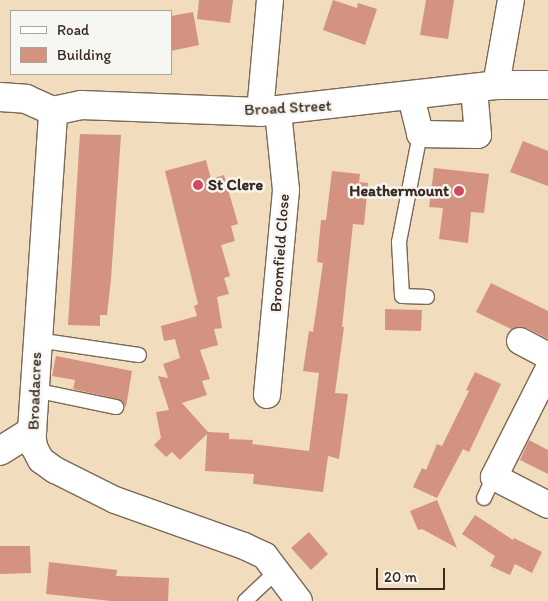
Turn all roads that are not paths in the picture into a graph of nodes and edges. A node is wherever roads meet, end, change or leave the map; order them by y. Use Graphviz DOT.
graph roads {
  1 [pos="270,0"];
  2 [pos="511,0"];
  3 [pos="548,85"];
  4 [pos="485,86"];
  5 [pos="0,97"];
  6 [pos="411,97"];
  7 [pos="53,111"];
  8 [pos="269,112"];
  9 [pos="420,134"];
  10 [pos="426,297"];
  11 [pos="37,340"];
  12 [pos="520,340"];
  13 [pos="139,355"];
  14 [pos="548,356"];
  15 [pos="548,370"];
  16 [pos="34,390"];
  17 [pos="267,395"];
  18 [pos="116,407"];
  19 [pos="32,431"];
  20 [pos="0,451"];
  21 [pos="548,505"];
  22 [pos="277,571"];
  23 [pos="245,601"];
  24 [pos="299,601"];
  1 -- 8 [label="street, Broomfield Close"];
  2 -- 4 [label="street"];
  3 -- 4 [label="street, Broad Street"];
  4 -- 6 [label="street, Broad Street"];
  4 -- 9 [label="street"];
  5 -- 7 [label="street"];
  6 -- 8 [label="street, Broad Street"];
  6 -- 9 [label="street"];
  7 -- 8 [label="street, Broad Street"];
  7 -- 11 [label="street, Broadacres"];
  8 -- 17 [label="street, Broomfield Close"];
  9 -- 10 [label="lane"];
  11 -- 13 [label="lane"];
  11 -- 16 [label="street, Broadacres"];
  12 -- 14 [label="street"];
  15 -- 21 [label="street"];
  16 -- 18 [label="lane"];
  16 -- 19 [label="street, Broadacres"];
  19 -- 20 [label="street"];
  19 -- 22 [label="street, Broadacres"];
  22 -- 23 [label="lane"];
  22 -- 24 [label="street, Broadacres"];
}
